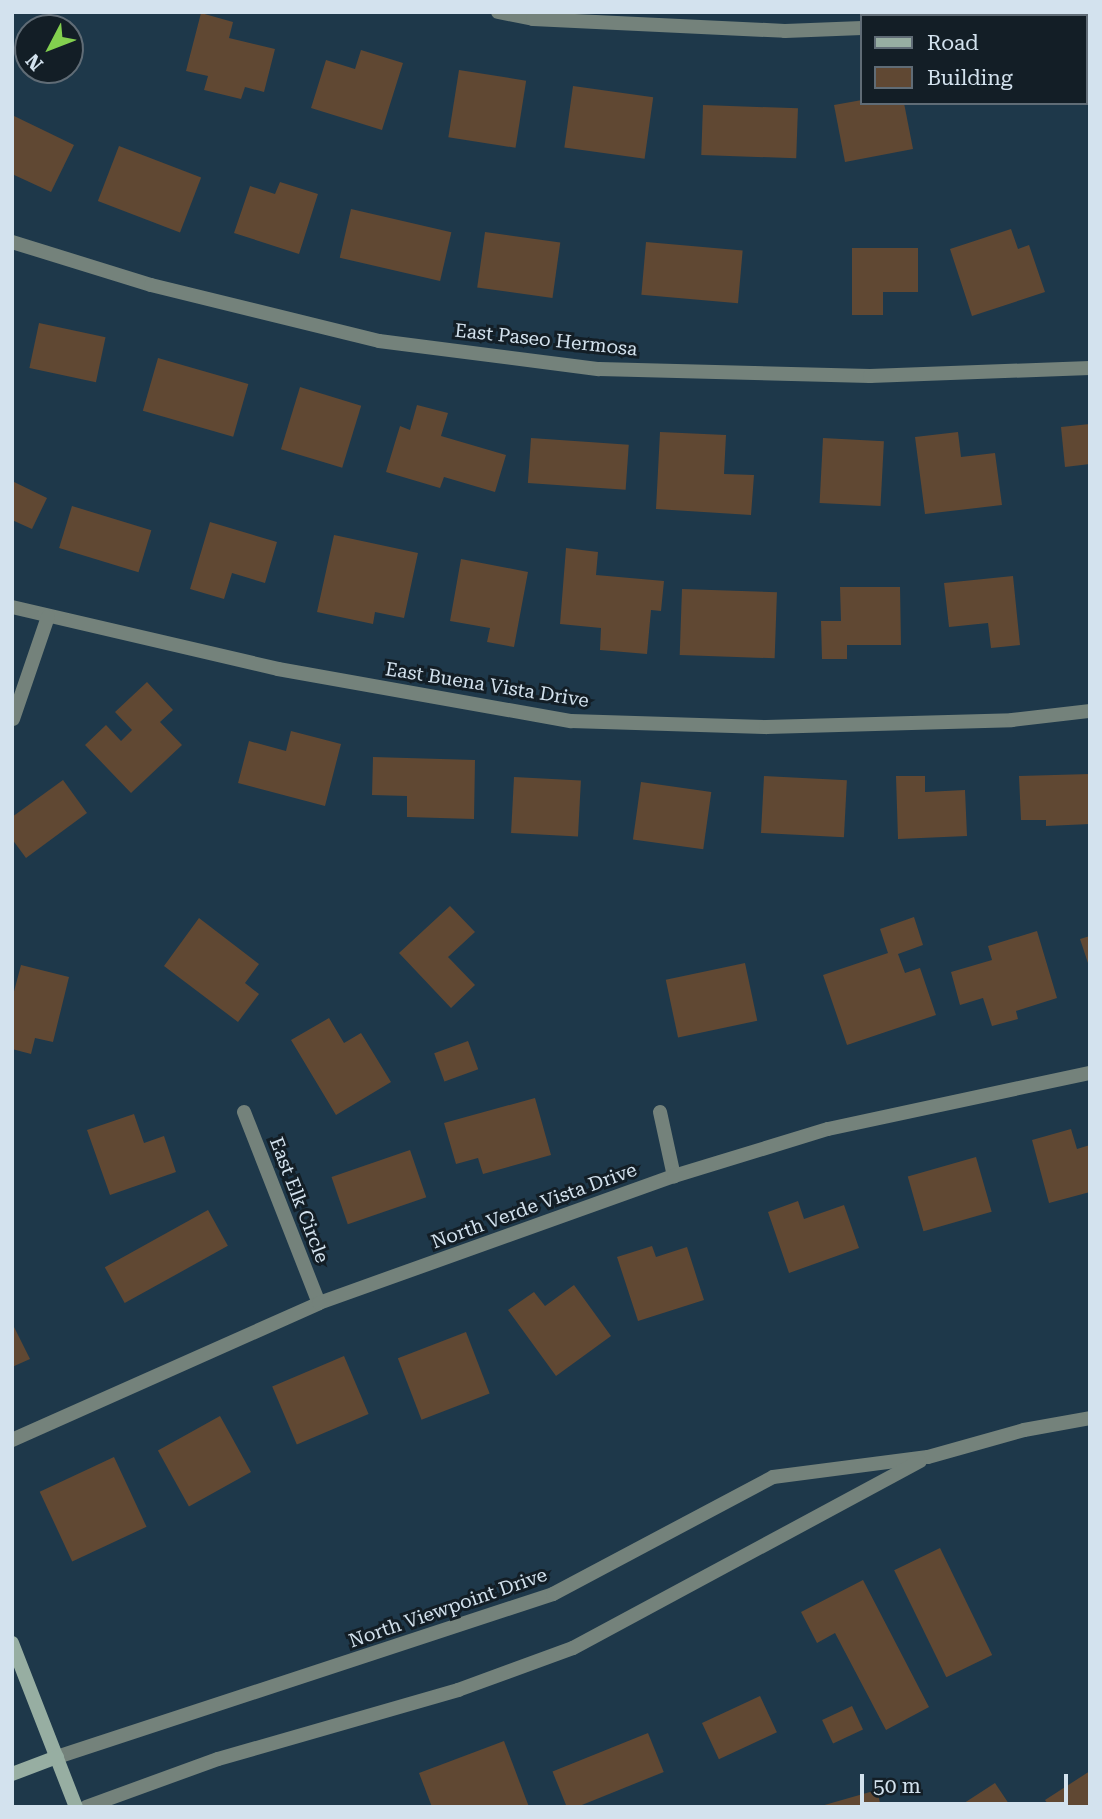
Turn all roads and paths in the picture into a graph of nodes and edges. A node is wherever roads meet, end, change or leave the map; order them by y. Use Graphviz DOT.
graph roads {
  1 [pos="498,12"];
  2 [pos="860,28"];
  3 [pos="12,242"];
  4 [pos="1090,368"];
  5 [pos="12,607"];
  6 [pos="48,617"];
  7 [pos="1090,711"];
  8 [pos="13,719"];
  9 [pos="1090,1073"];
  10 [pos="244,1112"];
  11 [pos="660,1112"];
  12 [pos="674,1176"];
  13 [pos="319,1303"];
  14 [pos="1090,1418"];
  15 [pos="12,1440"];
  16 [pos="928,1457"];
  17 [pos="12,1643"];
  18 [pos="57,1757"];
  19 [pos="12,1774"];
  20 [pos="76,1807"];
  21 [pos="86,1807"];
  1 -- 2 [label="street"];
  3 -- 4 [label="street, East Paseo Hermosa"];
  5 -- 6 [label="street, East Buena Vista Drive"];
  6 -- 7 [label="street, East Buena Vista Drive"];
  6 -- 8 [label="street"];
  9 -- 12 [label="street, North Verde Vista Drive"];
  10 -- 13 [label="street, East Elk Circle"];
  11 -- 12 [label="street"];
  12 -- 13 [label="street, North Verde Vista Drive"];
  13 -- 15 [label="street, North Verde Vista Drive"];
  14 -- 16 [label="street, North Viewpoint Drive"];
  16 -- 18 [label="street, North Viewpoint Drive"];
  16 -- 21 [label="street, North Viewpoint Drive"];
  17 -- 18 [label="main road"];
  18 -- 19 [label="main road, North Viewpoint Drive"];
  18 -- 20 [label="main road"];
}
